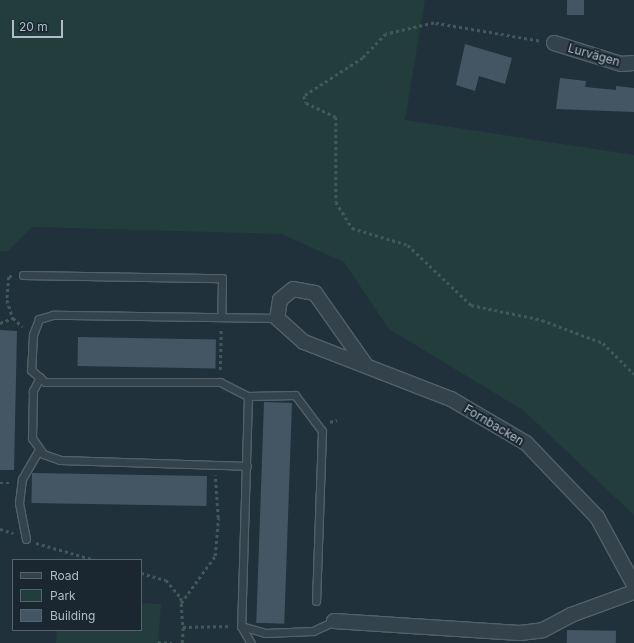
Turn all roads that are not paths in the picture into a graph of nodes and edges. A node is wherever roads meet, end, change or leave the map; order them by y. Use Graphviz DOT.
graph roads {
  1 [pos="554,43"];
  2 [pos="634,63"];
  3 [pos="23,275"];
  4 [pos="221,317"];
  5 [pos="277,318"];
  6 [pos="365,364"];
  7 [pos="40,378"];
  8 [pos="248,396"];
  9 [pos="39,449"];
  10 [pos="247,466"];
  11 [pos="26,539"];
  12 [pos="634,585"];
  13 [pos="634,592"];
  14 [pos="316,601"];
  15 [pos="334,621"];
  16 [pos="241,626"];
  17 [pos="251,643"];
  1 -- 2 [label="street, Lurvägen"];
  3 -- 4 [label="lane"];
  4 -- 5 [label="lane"];
  4 -- 7 [label="lane"];
  5 -- 6 [label="street, Fornbacken"];
  5 -- 6 [label="street"];
  6 -- 12 [label="street, Fornbacken"];
  7 -- 8 [label="lane"];
  7 -- 9 [label="lane"];
  8 -- 10 [label="lane"];
  8 -- 14 [label="lane"];
  9 -- 10 [label="lane"];
  9 -- 11 [label="lane"];
  10 -- 16 [label="lane"];
  13 -- 15 [label="street"];
  15 -- 16 [label="lane"];
  16 -- 17 [label="lane"];
}
